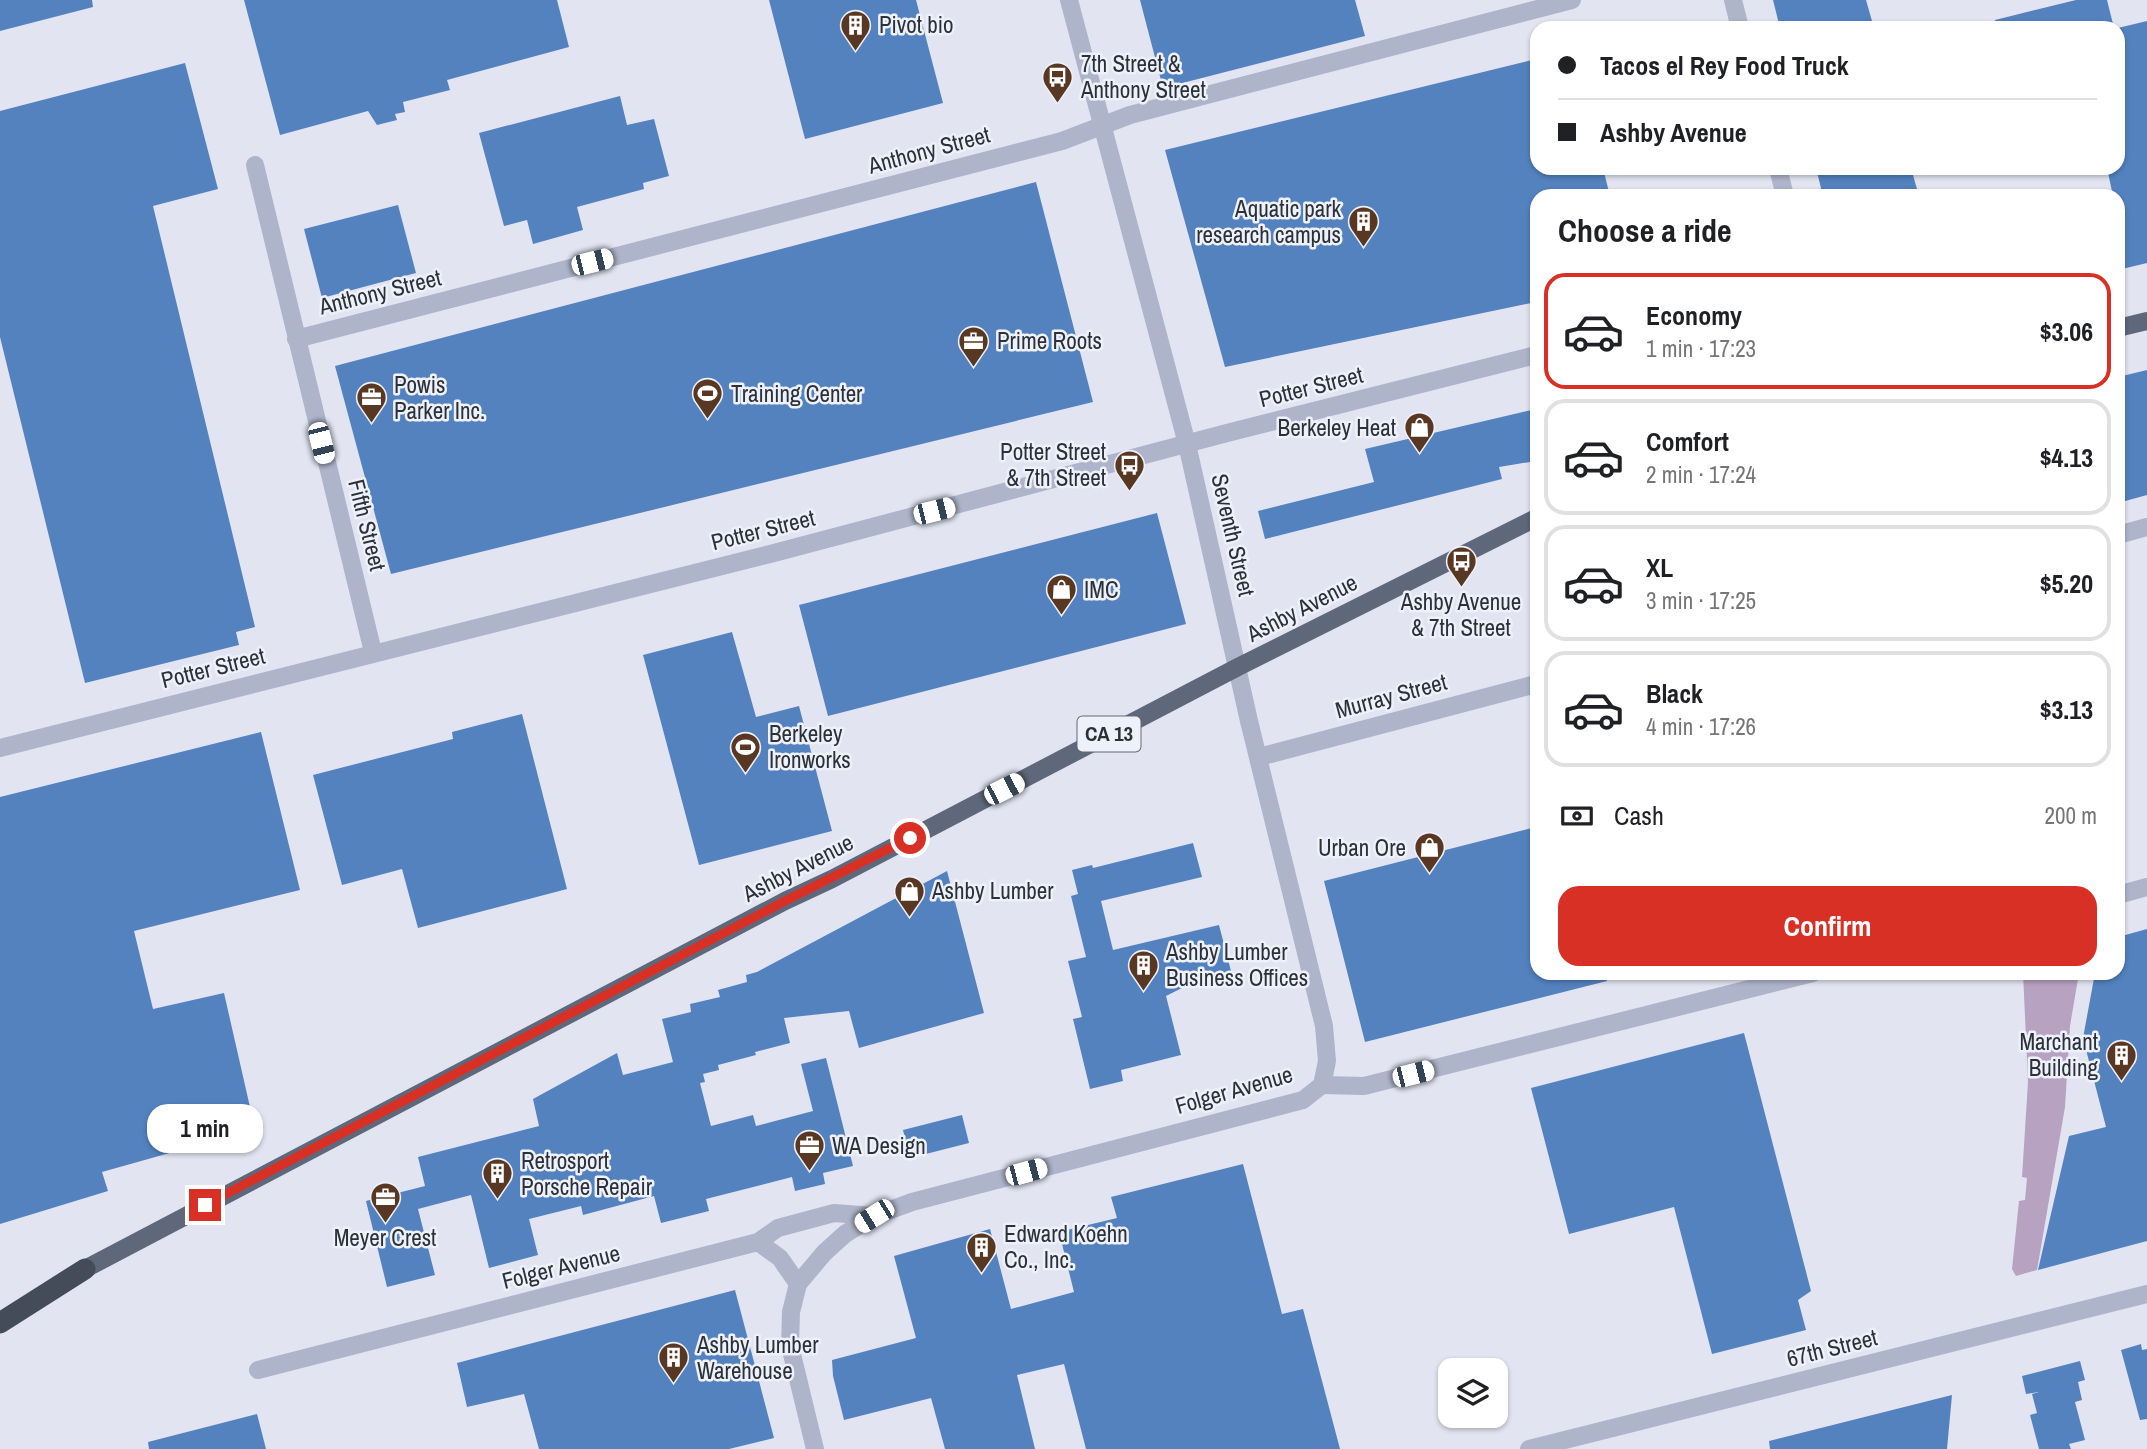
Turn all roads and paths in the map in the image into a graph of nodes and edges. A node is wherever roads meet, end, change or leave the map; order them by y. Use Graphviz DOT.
graph roads {
  1 [pos="1069,0"];
  2 [pos="1573,0"];
  3 [pos="1733,0"];
  4 [pos="1739,21"];
  5 [pos="1102,126"];
  6 [pos="255,165"];
  7 [pos="2147,321"];
  8 [pos="2125,326"];
  9 [pos="296,339"];
  10 [pos="1530,357"];
  11 [pos="1187,444"];
  12 [pos="1530,521"];
  13 [pos="2147,527"];
  14 [pos="2125,533"];
  15 [pos="373,652"];
  16 [pos="1238,667"];
  17 [pos="1530,686"];
  18 [pos="0,748"];
  19 [pos="1259,757"];
  20 [pos="2147,887"];
  21 [pos="2125,893"];
  22 [pos="1785,980"];
  23 [pos="1322,1085"];
  24 [pos="874,1216"];
  25 [pos="758,1242"];
  26 [pos="85,1269"];
  27 [pos="798,1284"];
  28 [pos="2147,1294"];
  29 [pos="0,1306"];
  30 [pos="0,1323"];
  31 [pos="258,1370"];
  32 [pos="815,1449"];
  33 [pos="1529,1449"];
  1 -- 5 [label="street, Seventh Street"];
  2 -- 5 [label="street, Anthony Street"];
  3 -- 4 [label="street"];
  5 -- 9 [label="street, Anthony Street"];
  5 -- 11 [label="street, Seventh Street"];
  6 -- 9 [label="street, Fifth Street"];
  7 -- 8 [label="main road"];
  9 -- 15 [label="street, Fifth Street"];
  10 -- 11 [label="street, Potter Street"];
  11 -- 15 [label="street, Potter Street"];
  11 -- 16 [label="street, Seventh Street"];
  12 -- 16 [label="main road, Ashby Avenue / CA 13"];
  13 -- 14 [label="street"];
  15 -- 18 [label="street, Potter Street"];
  16 -- 19 [label="street, Seventh Street"];
  16 -- 26 [label="main road, Ashby Avenue / CA 13"];
  17 -- 19 [label="street, Murray Street"];
  19 -- 23 [label="street, Seventh Street"];
  20 -- 21 [label="street"];
  22 -- 23 [label="street, Folger Avenue"];
  23 -- 24 [label="street, Folger Avenue"];
  24 -- 25 [label="street, Folger Avenue"];
  24 -- 27 [label="street, Folger Avenue"];
  25 -- 27 [label="street"];
  25 -- 31 [label="street, Folger Avenue"];
  26 -- 29 [label="highway, CA 13"];
  26 -- 30 [label="highway, CA 13"];
  27 -- 32 [label="street"];
  28 -- 33 [label="street, 67th Street"];
}
